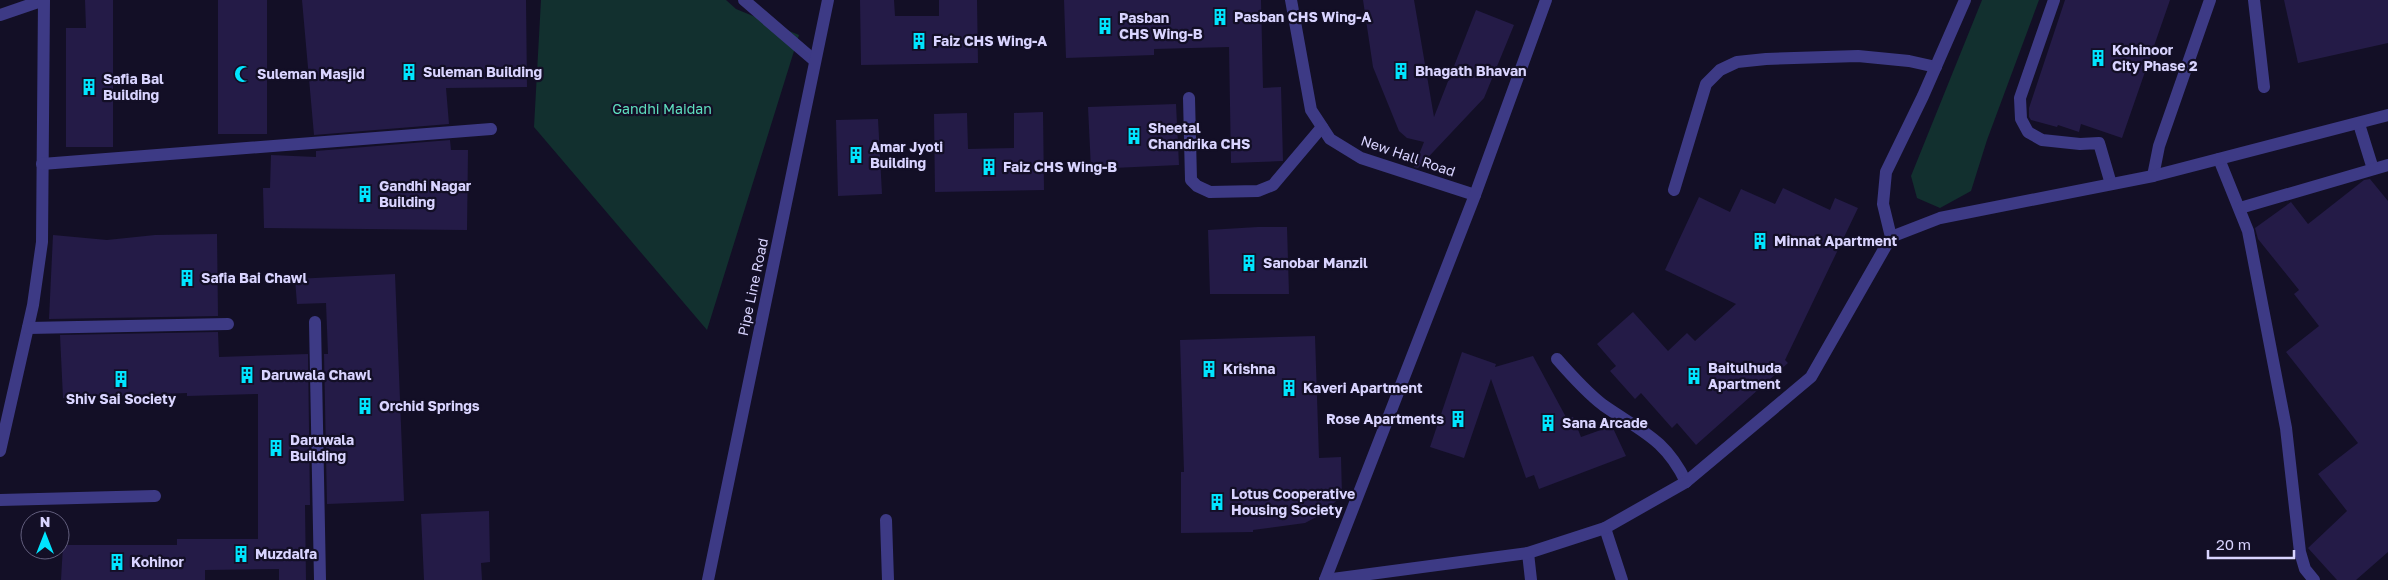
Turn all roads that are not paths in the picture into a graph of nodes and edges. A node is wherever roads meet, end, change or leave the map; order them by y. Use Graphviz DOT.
graph roads {
  1 [pos="44,0"];
  2 [pos="744,0"];
  3 [pos="828,0"];
  4 [pos="1291,0"];
  5 [pos="1546,0"];
  6 [pos="1965,0"];
  7 [pos="2054,0"];
  8 [pos="2210,0"];
  9 [pos="2254,0"];
  10 [pos="0,15"];
  11 [pos="815,61"];
  12 [pos="1936,67"];
  13 [pos="2264,87"];
  14 [pos="1189,98"];
  15 [pos="2388,115"];
  16 [pos="2359,124"];
  17 [pos="1322,127"];
  18 [pos="491,129"];
  19 [pos="2219,158"];
  20 [pos="42,164"];
  21 [pos="2388,165"];
  22 [pos="2373,168"];
  23 [pos="2152,176"];
  24 [pos="2111,184"];
  25 [pos="1674,190"];
  26 [pos="1475,195"];
  27 [pos="2240,208"];
  28 [pos="1891,237"];
  29 [pos="315,322"];
  30 [pos="228,324"];
  31 [pos="28,328"];
  32 [pos="1557,360"];
  33 [pos="2,431"];
  34 [pos="0,451"];
  35 [pos="1686,482"];
  36 [pos="155,496"];
  37 [pos="0,500"];
  38 [pos="886,520"];
  39 [pos="1605,528"];
  40 [pos="1528,553"];
  41 [pos="320,580"];
  42 [pos="708,580"];
  43 [pos="888,580"];
  44 [pos="1325,580"];
  45 [pos="1531,580"];
  46 [pos="1622,580"];
  47 [pos="2314,580"];
  1 -- 10 [label="street"];
  1 -- 20 [label="street"];
  2 -- 11 [label="street"];
  3 -- 11 [label="street, Pipe Line Road"];
  4 -- 17 [label="street, New Hall Road"];
  5 -- 26 [label="street"];
  6 -- 12 [label="street"];
  7 -- 24 [label="street"];
  8 -- 23 [label="street"];
  9 -- 13 [label="street"];
  11 -- 42 [label="street, Pipe Line Road"];
  12 -- 25 [label="street"];
  12 -- 28 [label="street"];
  14 -- 17 [label="street"];
  15 -- 16 [label="street"];
  16 -- 19 [label="street"];
  16 -- 22 [label="street"];
  17 -- 26 [label="street, New Hall Road"];
  18 -- 20 [label="street"];
  19 -- 23 [label="street"];
  19 -- 27 [label="street"];
  20 -- 31 [label="street"];
  21 -- 22 [label="street"];
  22 -- 27 [label="street"];
  23 -- 24 [label="street"];
  24 -- 28 [label="street"];
  26 -- 44 [label="street"];
  27 -- 47 [label="street"];
  28 -- 35 [label="street"];
  29 -- 41 [label="street"];
  30 -- 31 [label="street"];
  31 -- 33 [label="street"];
  32 -- 35 [label="street"];
  33 -- 34 [label="street"];
  35 -- 39 [label="street"];
  36 -- 37 [label="street"];
  38 -- 43 [label="street"];
  39 -- 40 [label="street"];
  39 -- 46 [label="street"];
  40 -- 44 [label="street"];
  40 -- 45 [label="street"];
}
